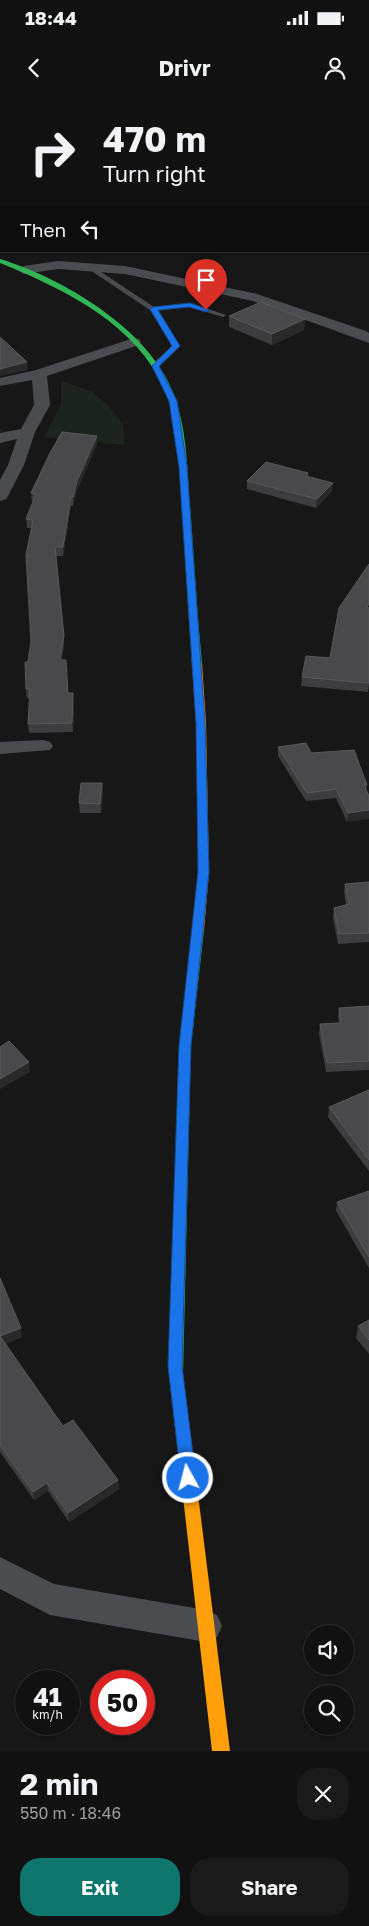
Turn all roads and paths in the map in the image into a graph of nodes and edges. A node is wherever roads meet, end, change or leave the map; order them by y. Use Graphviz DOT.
graph roads {
  1 [pos="0,261"];
  2 [pos="92,266"];
  3 [pos="24,270"];
  4 [pos="153,309"];
  5 [pos="223,315"];
  6 [pos="369,339"];
  7 [pos="134,342"];
  8 [pos="155,366"];
  9 [pos="39,374"];
  10 [pos="0,382"];
  11 [pos="28,432"];
  12 [pos="0,438"];
  13 [pos="0,496"];
  14 [pos="43,746"];
  15 [pos="0,748"];
  16 [pos="0,1572"];
  17 [pos="206,1626"];
  18 [pos="221,1751"];
  1 -- 3 [label="main road"];
  2 -- 3 [label="street"];
  2 -- 4 [label="lane"];
  2 -- 6 [label="street"];
  3 -- 7 [label="main road"];
  4 -- 5 [label="lane"];
  4 -- 8 [label="lane"];
  7 -- 8 [label="main road"];
  7 -- 9 [label="street"];
  8 -- 17 [label="main road"];
  9 -- 10 [label="street"];
  9 -- 11 [label="street"];
  11 -- 12 [label="street"];
  11 -- 13 [label="street"];
  14 -- 15 [label="street"];
  16 -- 17 [label="street"];
  17 -- 18 [label="main road"];
}
